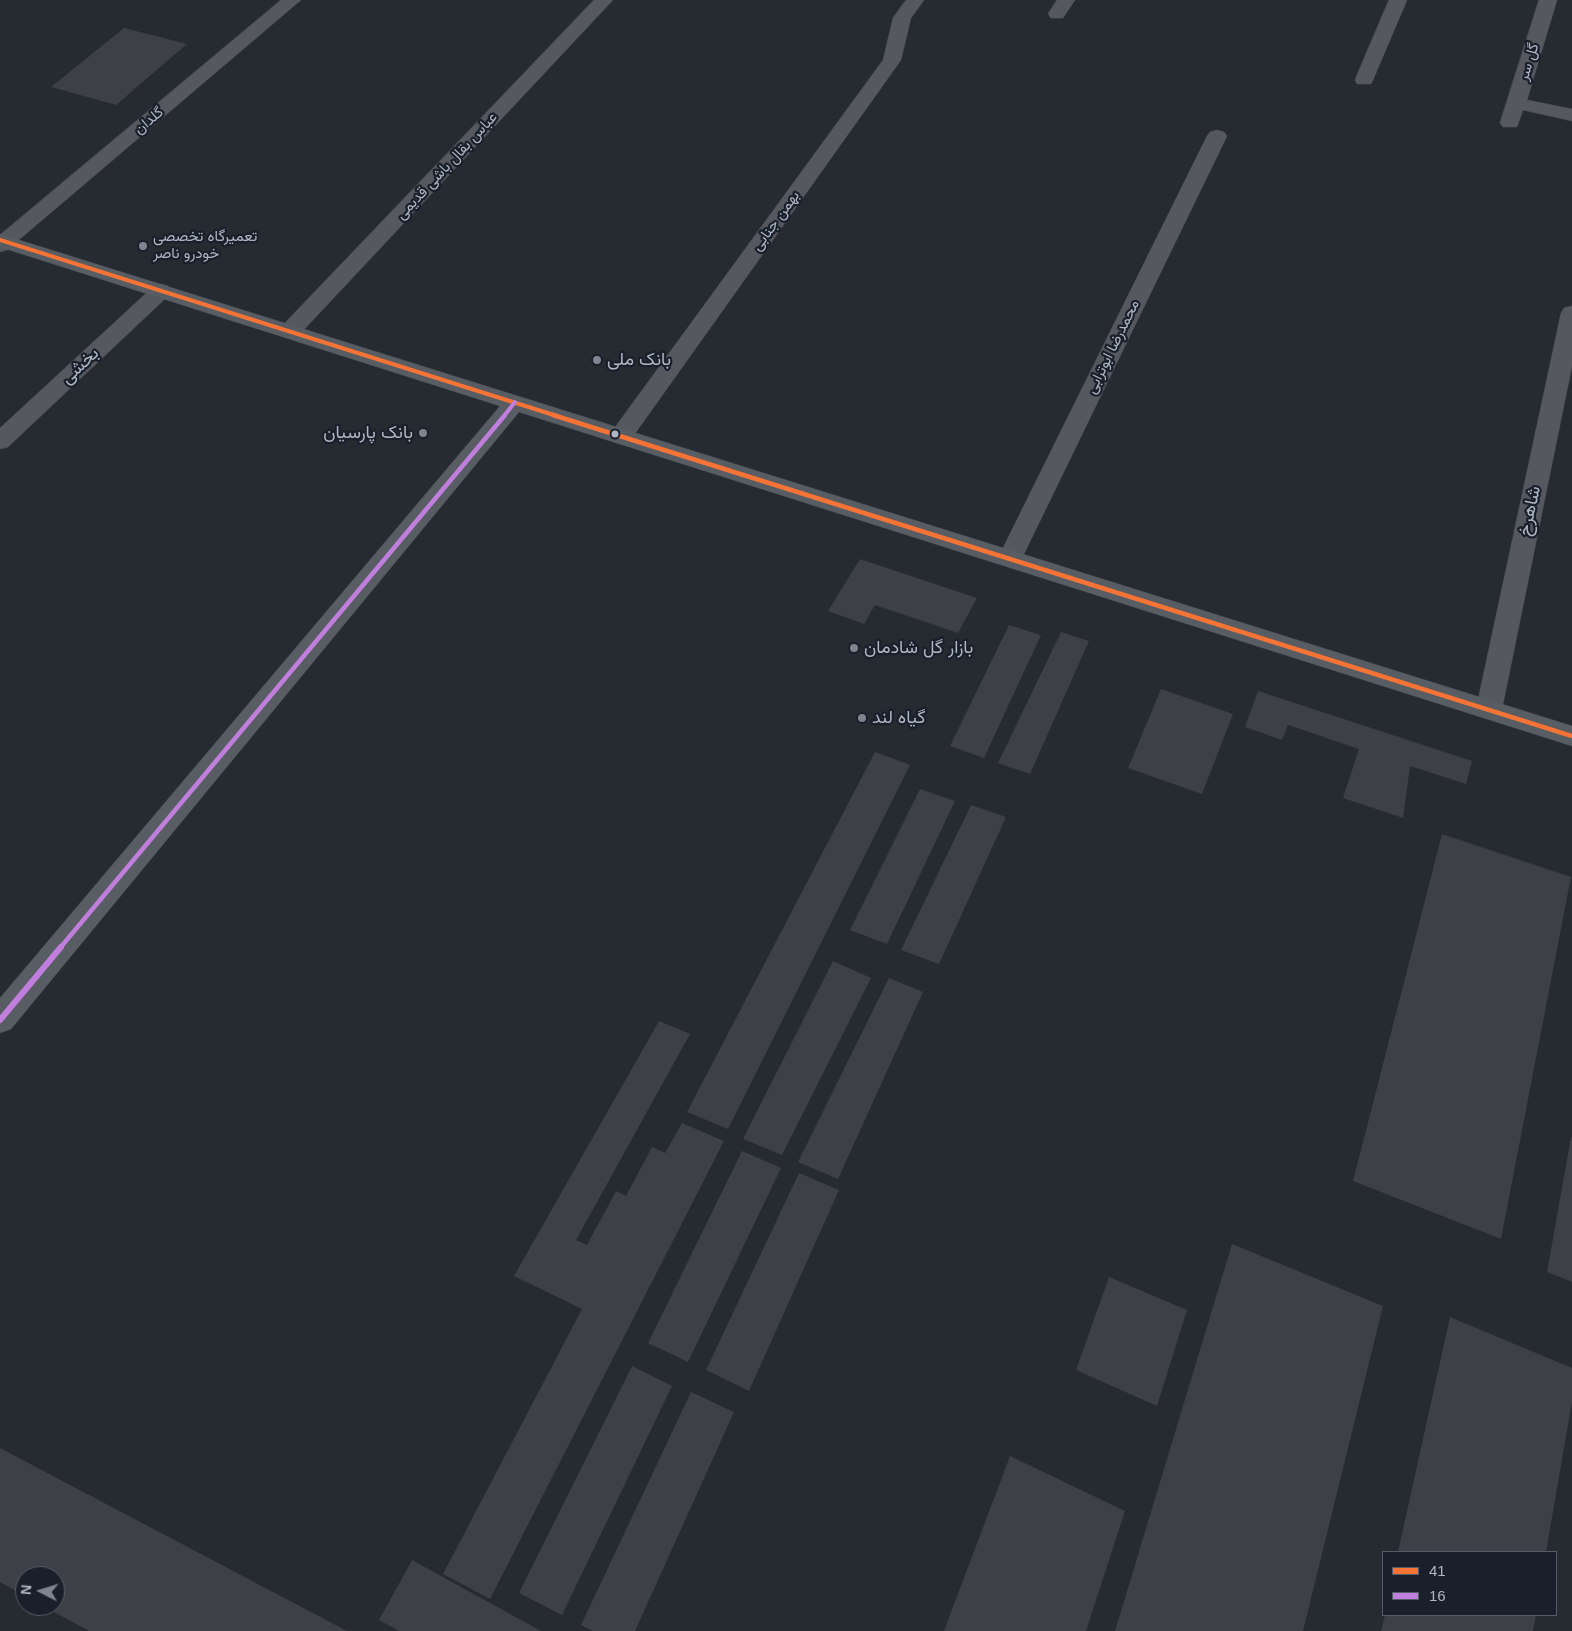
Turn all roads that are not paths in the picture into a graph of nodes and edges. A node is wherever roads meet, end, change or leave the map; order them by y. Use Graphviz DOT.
graph roads {
  1 [pos="292,0"];
  2 [pos="604,0"];
  3 [pos="915,0"];
  4 [pos="1398,0"];
  5 [pos="1548,0"];
  6 [pos="1364,80"];
  7 [pos="1516,103"];
  8 [pos="1572,115"];
  9 [pos="1510,123"];
  10 [pos="1217,136"];
  11 [pos="2,242"];
  12 [pos="161,290"];
  13 [pos="1572,313"];
  14 [pos="290,331"];
  15 [pos="514,402"];
  16 [pos="622,436"];
  17 [pos="0,441"];
  18 [pos="1010,558"];
  19 [pos="1489,709"];
  20 [pos="1572,736"];
  21 [pos="0,1020"];
  1 -- 11 [label="street, گلدان"];
  2 -- 14 [label="street, عباس بقال باشی قدیمی"];
  3 -- 16 [label="street, بهمن جنابی"];
  4 -- 6 [label="street"];
  5 -- 7 [label="street, گل سر"];
  7 -- 8 [label="street"];
  7 -- 9 [label="street, گل سر"];
  10 -- 18 [label="street, محمدرضا ابوترابی"];
  11 -- 12 [label="main road"];
  12 -- 14 [label="main road"];
  12 -- 17 [label="street, بخشی"];
  13 -- 19 [label="street, شاهرخ"];
  14 -- 15 [label="main road"];
  15 -- 16 [label="main road"];
  15 -- 21 [label="main road"];
  16 -- 18 [label="main road"];
  18 -- 19 [label="main road"];
  19 -- 20 [label="main road"];
}
